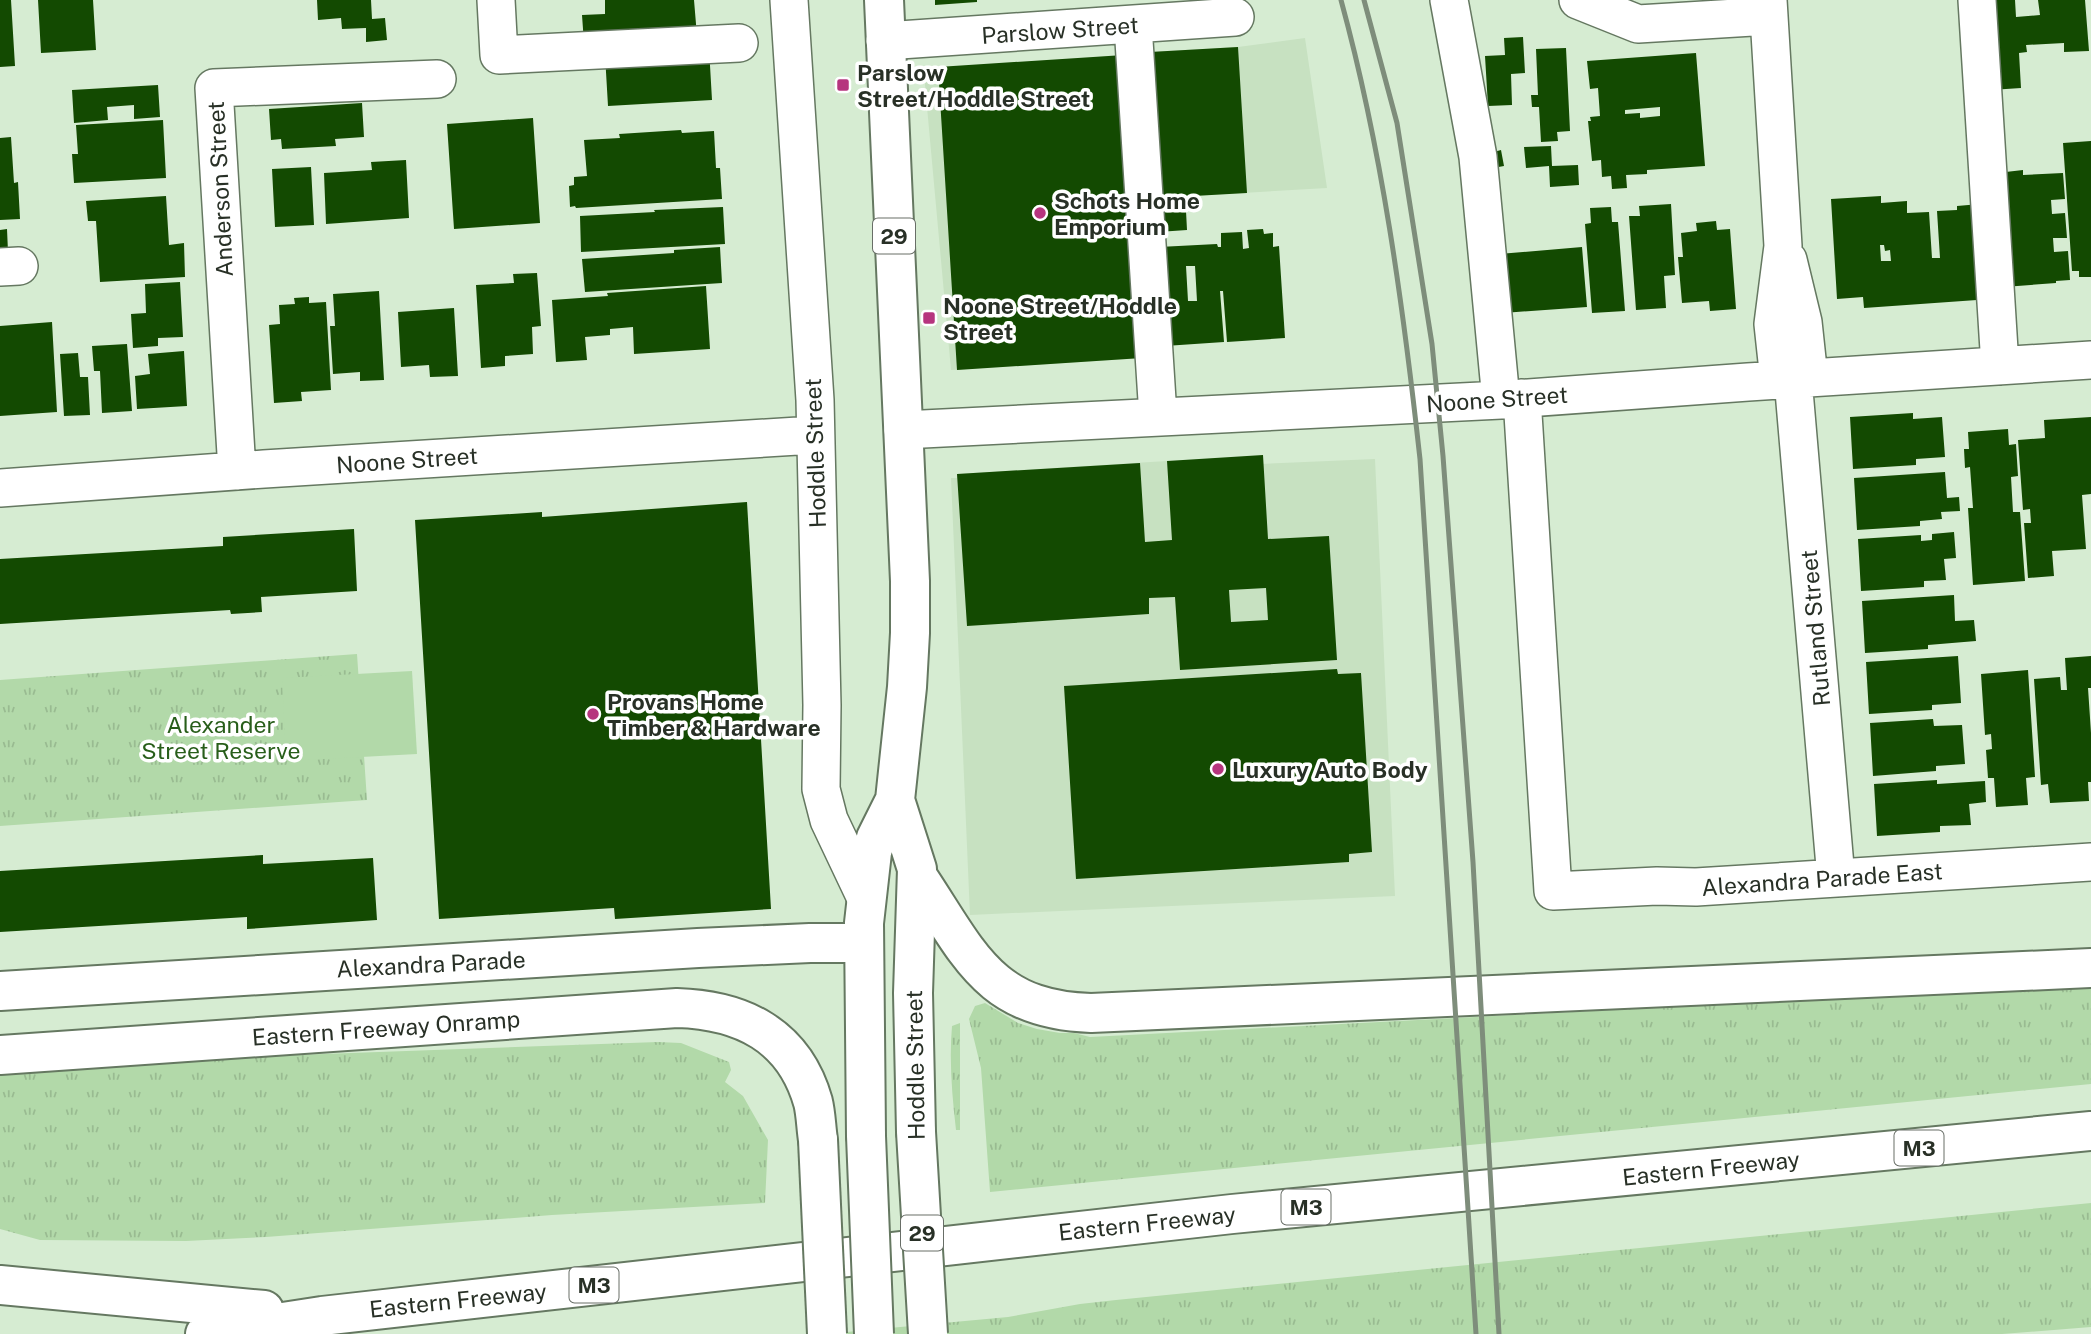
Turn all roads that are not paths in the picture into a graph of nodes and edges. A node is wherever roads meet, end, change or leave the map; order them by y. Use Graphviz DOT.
graph roads {
  1 [pos="496,0"];
  2 [pos="789,0"];
  3 [pos="884,0"];
  4 [pos="1449,0"];
  5 [pos="1578,0"];
  6 [pos="1977,0"];
  7 [pos="1768,8"];
  8 [pos="1640,12"];
  9 [pos="1235,17"];
  10 [pos="1133,25"];
  11 [pos="885,41"];
  12 [pos="739,43"];
  13 [pos="438,79"];
  14 [pos="2091,360"];
  15 [pos="2000,366"];
  16 [pos="1794,379"];
  17 [pos="1512,399"];
  18 [pos="1158,416"];
  19 [pos="903,430"];
  20 [pos="814,435"];
  21 [pos="237,471"];
  22 [pos="0,488"];
  23 [pos="895,800"];
  24 [pos="2091,862"];
  25 [pos="918,877"];
  26 [pos="1836,878"];
  27 [pos="866,898"];
  28 [pos="862,943"];
  29 [pos="2091,968"];
  30 [pos="0,991"];
  31 [pos="913,993"];
  32 [pos="0,1055"];
  33 [pos="2091,1131"];
  34 [pos="0,1285"];
  35 [pos="322,1316"];
  36 [pos="205,1334"];
  37 [pos="827,1334"];
  38 [pos="874,1334"];
  39 [pos="928,1334"];
  1 -- 12 [label="street"];
  2 -- 20 [label="street, Hoddle Street"];
  3 -- 11 [label="main road, Hoddle Street / 29"];
  4 -- 17 [label="street"];
  5 -- 8 [label="street"];
  6 -- 15 [label="street"];
  7 -- 8 [label="street"];
  7 -- 16 [label="street, Rutland Street"];
  9 -- 10 [label="street, Parslow Street"];
  10 -- 11 [label="street, Parslow Street"];
  10 -- 18 [label="street"];
  11 -- 19 [label="main road, Hoddle Street / 29"];
  13 -- 21 [label="street, Anderson Street"];
  14 -- 15 [label="street, Noone Street"];
  15 -- 16 [label="street, Noone Street"];
  16 -- 17 [label="street, Noone Street"];
  16 -- 26 [label="street, Rutland Street"];
  17 -- 18 [label="street, Noone Street"];
  17 -- 26 [label="street, Alexandra Parade East"];
  18 -- 19 [label="street, Noone Street"];
  19 -- 23 [label="main road, Hoddle Street / 29"];
  20 -- 21 [label="street, Noone Street"];
  20 -- 27 [label="street, Hoddle Street"];
  21 -- 22 [label="street, Noone Street"];
  23 -- 25 [label="main road, Hoddle Street / 29"];
  23 -- 27 [label="main road, Hoddle Street / 29"];
  24 -- 26 [label="street, Alexandra Parade East"];
  25 -- 29 [label="main road"];
  25 -- 31 [label="main road, Hoddle Street / 29"];
  27 -- 28 [label="main road, Hoddle Street / 29"];
  28 -- 30 [label="main road, Alexandra Parade"];
  28 -- 31 [label="main road"];
  28 -- 38 [label="main road, Hoddle Street / 29, bridge"];
  31 -- 39 [label="main road, Hoddle Street / 29, bridge"];
  32 -- 37 [label="main road, Eastern Freeway Onramp, bridge"];
  33 -- 35 [label="main road, Eastern Freeway / M3"];
  34 -- 35 [label="main road"];
  35 -- 36 [label="main road, Eastern Freeway / M3"];
}
